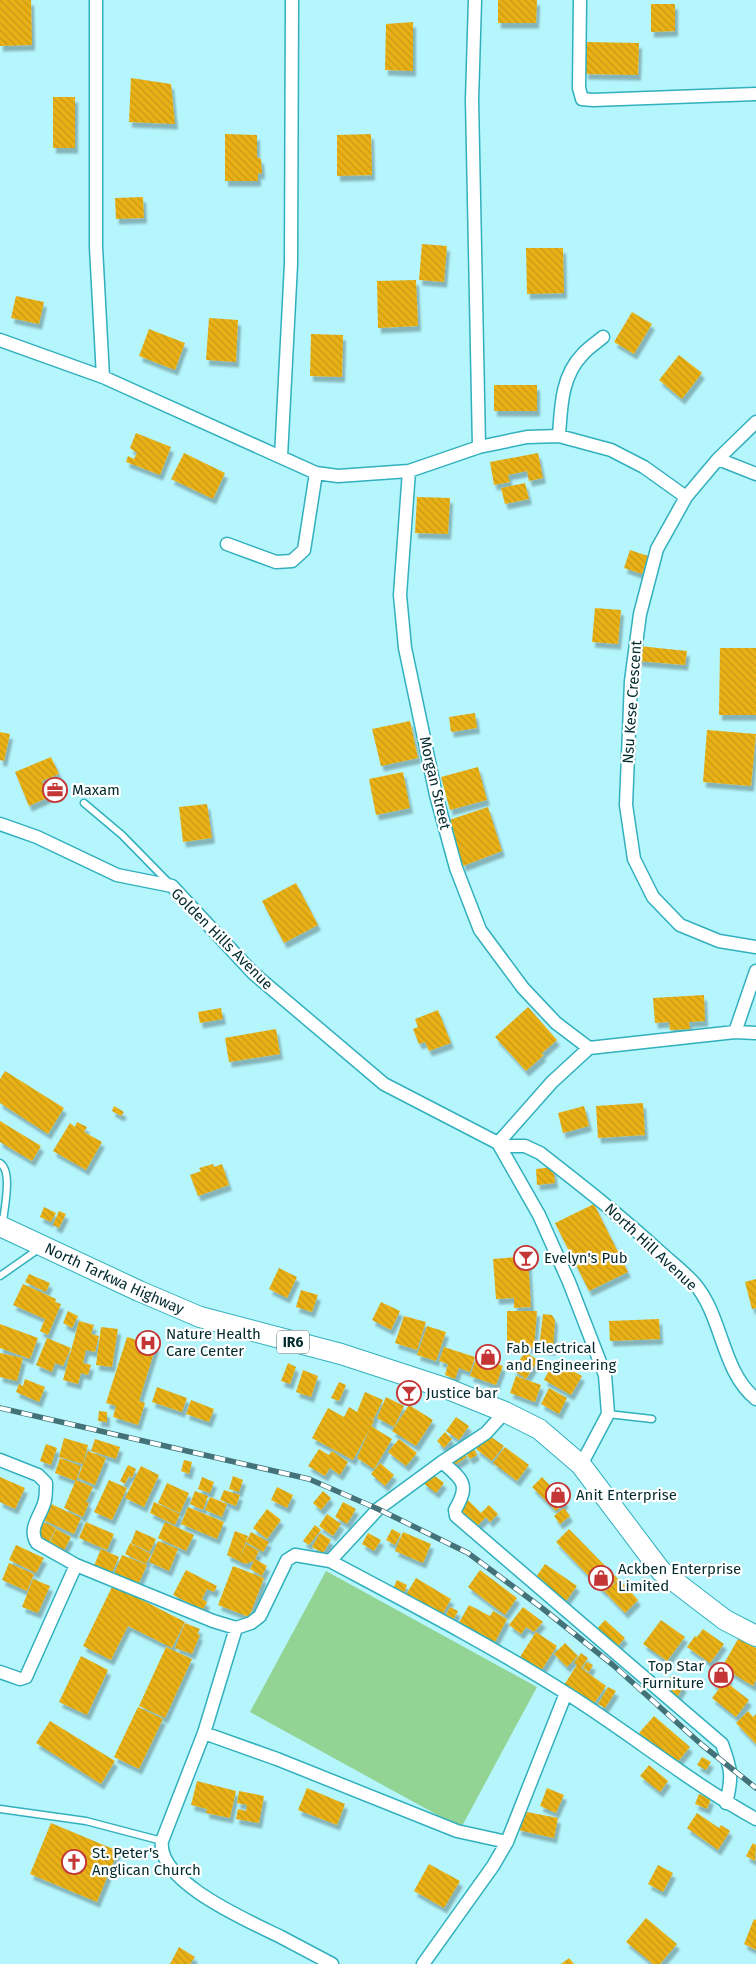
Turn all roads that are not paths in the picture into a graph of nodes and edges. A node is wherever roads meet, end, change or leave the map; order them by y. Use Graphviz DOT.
graph roads {
  1 [pos="96,0"];
  2 [pos="292,0"];
  3 [pos="475,0"];
  4 [pos="580,0"];
  5 [pos="756,94"];
  6 [pos="603,337"];
  7 [pos="0,340"];
  8 [pos="103,378"];
  9 [pos="756,422"];
  10 [pos="559,436"];
  11 [pos="479,448"];
  12 [pos="281,457"];
  13 [pos="718,459"];
  14 [pos="409,471"];
  15 [pos="316,473"];
  16 [pos="756,474"];
  17 [pos="686,497"];
  18 [pos="226,544"];
  19 [pos="84,803"];
  20 [pos="0,824"];
  21 [pos="172,886"];
  22 [pos="756,947"];
  23 [pos="756,971"];
  24 [pos="735,1032"];
  25 [pos="756,1032"];
  26 [pos="589,1048"];
  27 [pos="498,1143"];
  28 [pos="0,1162"];
  29 [pos="1,1226"];
  30 [pos="42,1246"];
  31 [pos="0,1276"];
  32 [pos="756,1399"];
  33 [pos="505,1412"];
  34 [pos="608,1414"];
  35 [pos="652,1419"];
  36 [pos="0,1460"];
  37 [pos="442,1462"];
  38 [pos="580,1465"];
  39 [pos="330,1561"];
  40 [pos="76,1565"];
  41 [pos="236,1628"];
  42 [pos="756,1636"];
  43 [pos="0,1672"];
  44 [pos="566,1693"];
  45 [pos="204,1733"];
  46 [pos="726,1803"];
  47 [pos="0,1809"];
  48 [pos="756,1819"];
  49 [pos="162,1841"];
  50 [pos="507,1842"];
  51 [pos="332,1964"];
  52 [pos="423,1964"];
  1 -- 8 [label="street"];
  2 -- 12 [label="street"];
  3 -- 11 [label="street"];
  4 -- 5 [label="street"];
  6 -- 10 [label="street"];
  7 -- 8 [label="street"];
  8 -- 12 [label="street"];
  9 -- 13 [label="street, Nsu Kese Crescent"];
  10 -- 11 [label="street"];
  10 -- 17 [label="street"];
  11 -- 14 [label="street"];
  12 -- 15 [label="street"];
  13 -- 16 [label="street"];
  13 -- 17 [label="street, Nsu Kese Crescent"];
  14 -- 15 [label="street"];
  14 -- 26 [label="street, Morgan Street"];
  15 -- 18 [label="street"];
  17 -- 22 [label="street, Nsu Kese Crescent"];
  19 -- 21 [label="lane"];
  20 -- 21 [label="street, Golden Hills Avenue"];
  21 -- 27 [label="street, Golden Hills Avenue"];
  23 -- 24 [label="street"];
  24 -- 25 [label="street"];
  24 -- 26 [label="street"];
  26 -- 27 [label="street"];
  27 -- 32 [label="street, North Hill Avenue"];
  27 -- 34 [label="street"];
  28 -- 29 [label="lane"];
  29 -- 30 [label="main road, North Tarkwa Highway / IR6"];
  30 -- 31 [label="lane"];
  30 -- 33 [label="main road, North Tarkwa Highway / IR6"];
  33 -- 37 [label="street"];
  33 -- 38 [label="main road, North Tarkwa Highway / IR6"];
  34 -- 35 [label="lane"];
  34 -- 38 [label="street"];
  36 -- 40 [label="street"];
  37 -- 39 [label="street"];
  37 -- 46 [label="street"];
  38 -- 42 [label="main road, North Tarkwa Highway / IR6"];
  39 -- 41 [label="street"];
  39 -- 44 [label="street"];
  40 -- 41 [label="street"];
  40 -- 43 [label="street"];
  41 -- 45 [label="street"];
  44 -- 46 [label="street"];
  44 -- 50 [label="street"];
  45 -- 49 [label="street"];
  45 -- 50 [label="street"];
  46 -- 48 [label="street"];
  47 -- 49 [label="lane"];
  49 -- 51 [label="street"];
  50 -- 52 [label="street"];
}
